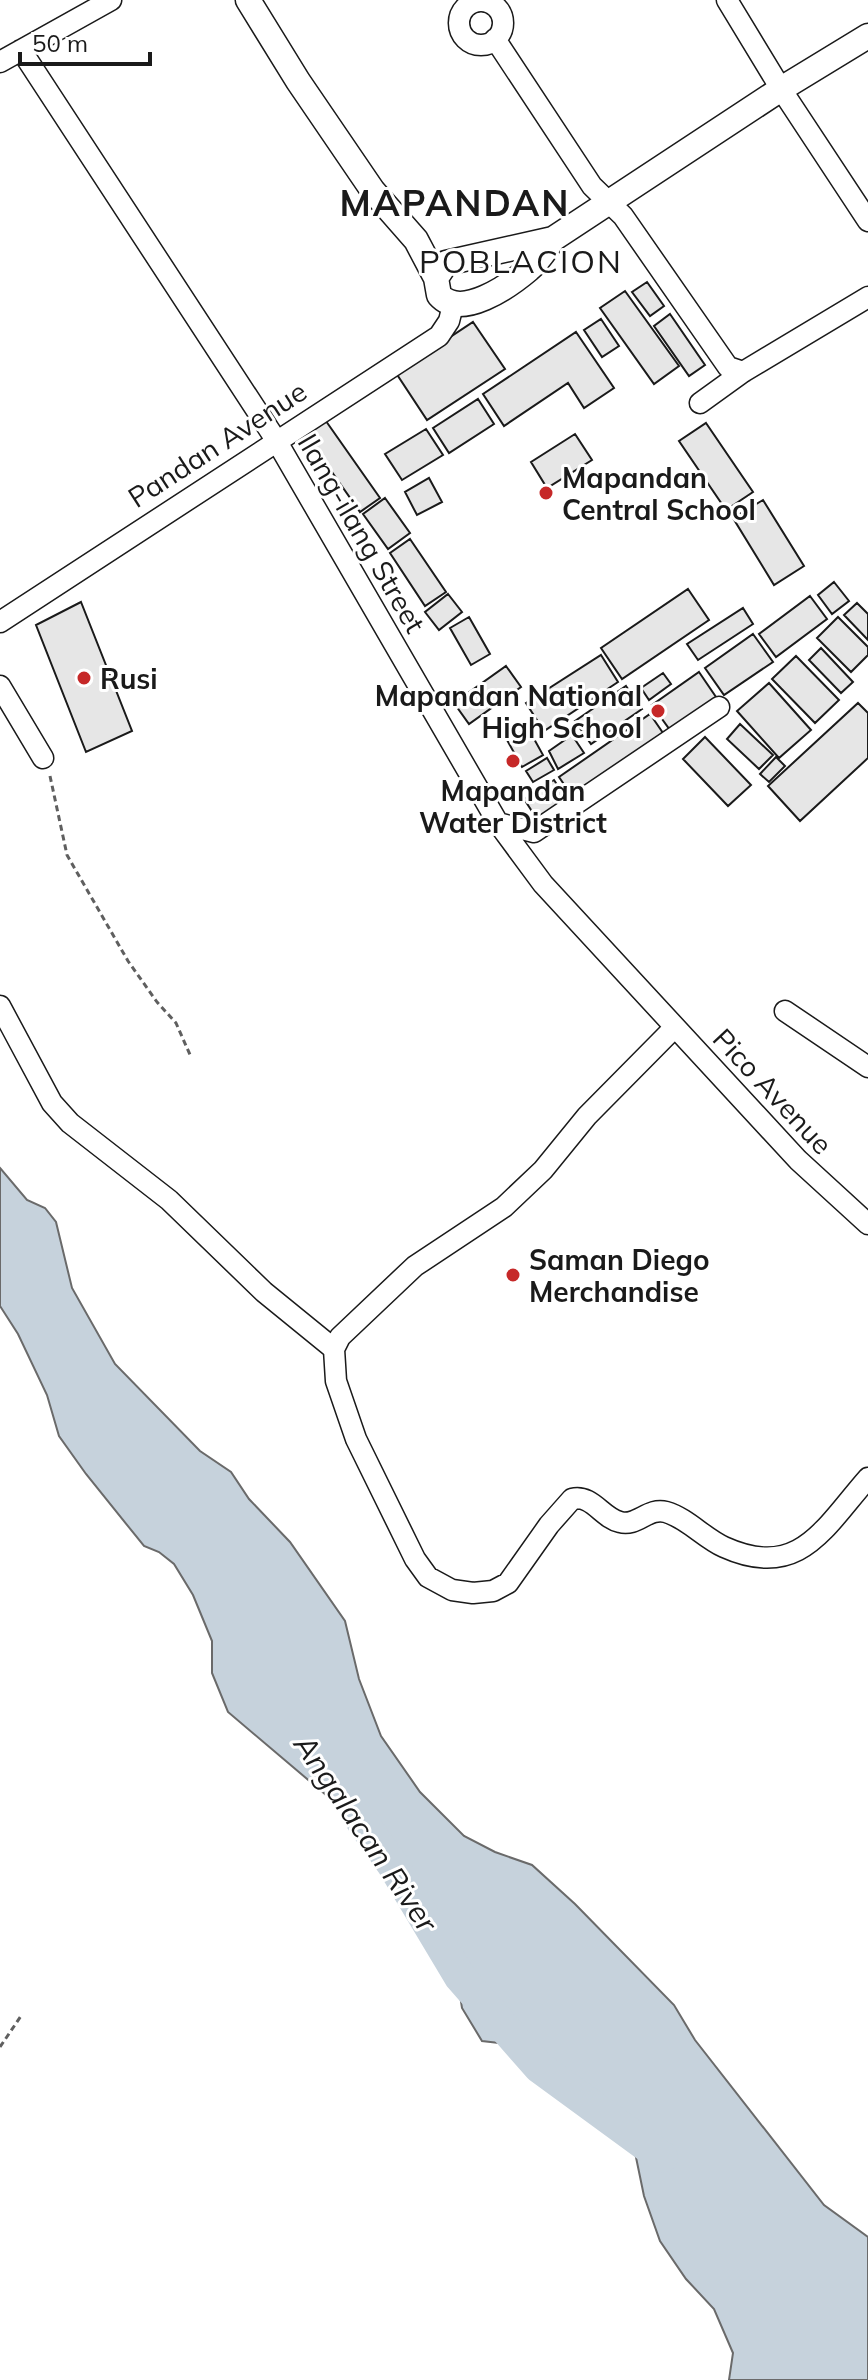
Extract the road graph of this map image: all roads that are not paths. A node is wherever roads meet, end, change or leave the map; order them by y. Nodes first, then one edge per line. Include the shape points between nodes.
1 (111, 0) edge
2 (248, 0) edge
3 (727, 0) edge
4 (469, 2) edge
5 (507, 5) edge
6 (868, 36) edge
7 (495, 39) junction
8 (21, 50) junction
9 (0, 62) edge
10 (781, 89) junction
11 (609, 203) junction
12 (868, 221) edge
13 (553, 239) junction
14 (449, 266) junction
15 (868, 297) edge
16 (461, 304) junction
17 (743, 372) junction
18 (700, 403) dead end
19 (276, 440) junction
20 (0, 622) edge
21 (0, 686) edge
22 (719, 707) dead end
23 (43, 758) road end
24 (498, 823) junction
25 (0, 1006) edge
26 (785, 1011) dead end
27 (675, 1027) junction
28 (868, 1067) edge
29 (868, 1224) edge
30 (334, 1349) junction
31 (868, 1478) edge

1 - 8 street
2 - 14 main road via 373,191 416,240
3 - 10 street
4 - 5 street
4 - 7 street via 459,18 461,33 481,44
5 - 7 street
6 - 10 main road
7 - 11 street via 592,186
8 - 9 street
8 - 19 street, Ilang-ilang Street
10 - 11 main road
10 - 12 street
11 - 13 main road
11 - 17 street via 728,367
13 - 14 main road
13 - 16 main road via 529,269 492,293
14 - 16 main road via 439,295
14 - 16 main road, Pandan Avenue via 476,267 481,278 478,295
15 - 17 street
16 - 19 street, Pandan Avenue via 439,336
17 - 18 street
19 - 20 street, Pandan Avenue
19 - 24 street, Ilang-ilang Street
21 - 23 street
22 - 24 street via 534,832
24 - 27 street, Ilang-ilang Street via 543,884
25 - 30 street via 52,1103 70,1123 169,1200 264,1292
26 - 28 street
27 - 29 street, Pico Avenue via 798,1160
27 - 30 street via 504,1207 415,1266 340,1337
30 - 31 street via 336,1381 356,1439 407,1544 428,1577 452,1590 493,1591 508,1583 572,1499 584,1498 624,1523 661,1511 723,1546 779,1559 811,1542

